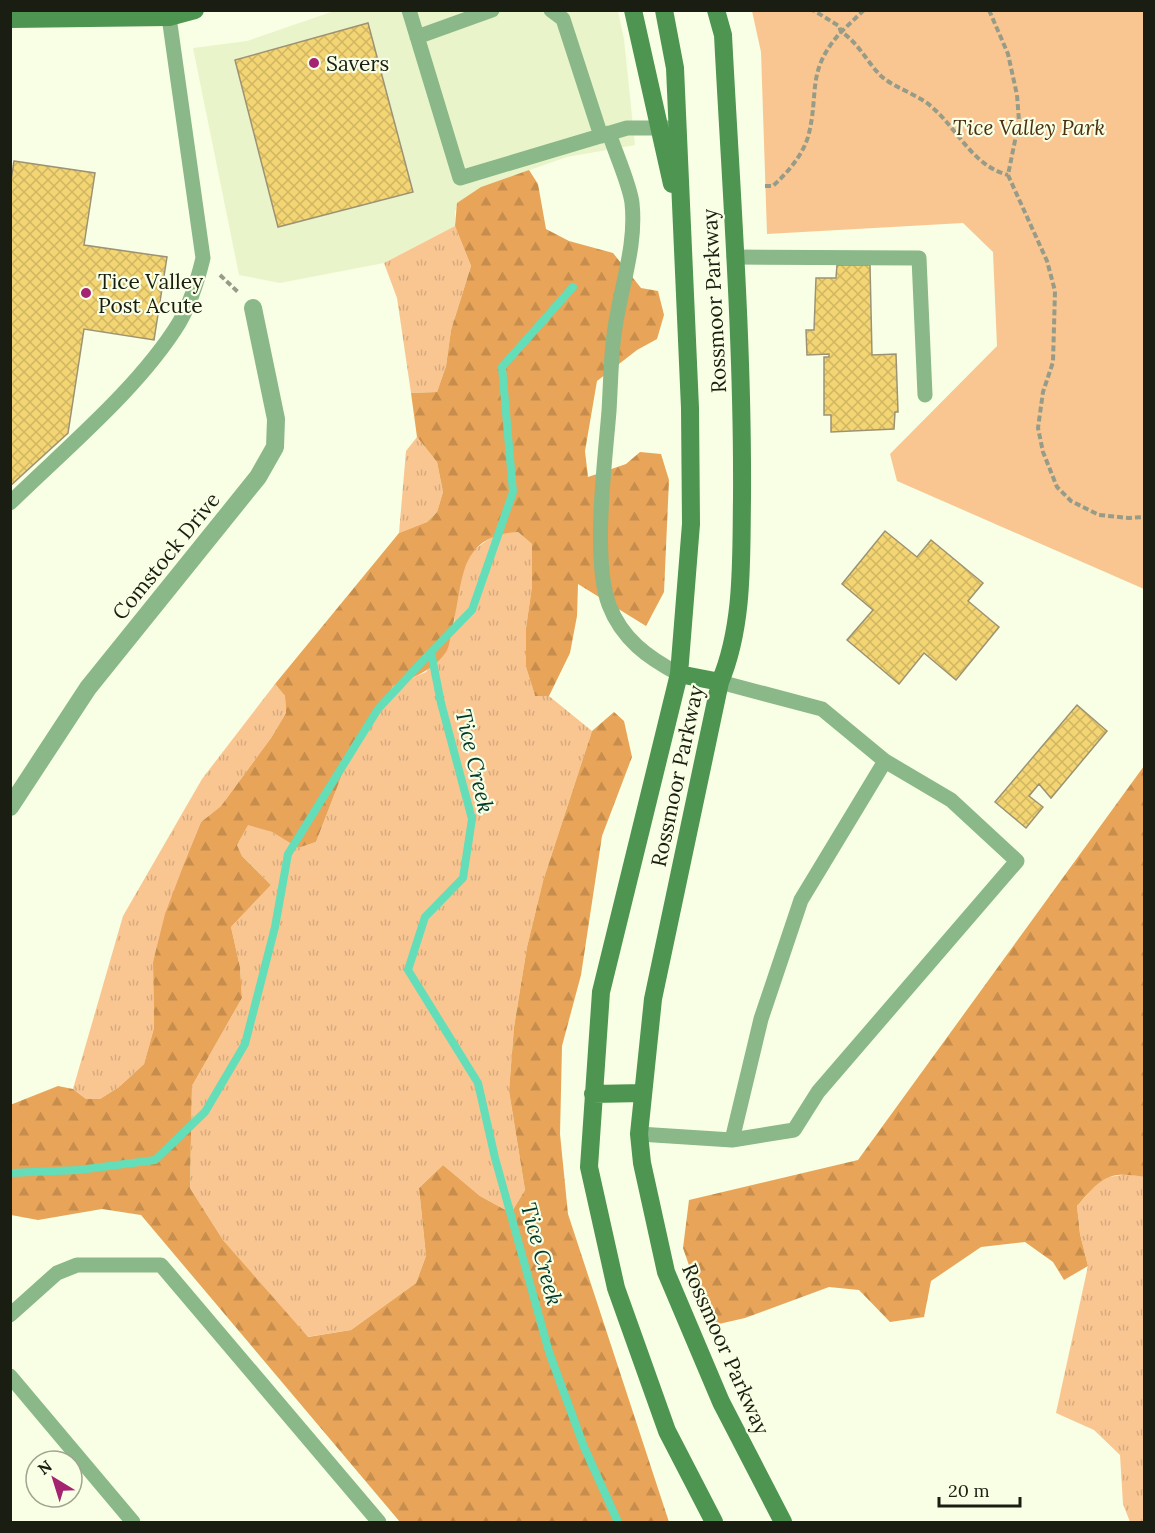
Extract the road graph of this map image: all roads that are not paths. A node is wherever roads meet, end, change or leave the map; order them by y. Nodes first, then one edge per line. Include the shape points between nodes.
1 (195, 10) edge
2 (408, 10) edge
3 (492, 10) edge
4 (550, 10) edge
5 (633, 10) edge
6 (664, 10) edge
7 (716, 10) edge
8 (169, 17) junction
9 (10, 19) edge
10 (417, 37) junction
11 (669, 128) junction
12 (605, 134) junction
13 (735, 257) junction
14 (253, 308) dead end
15 (925, 395) dead end
16 (10, 503) edge
17 (678, 674) junction
18 (720, 682) junction
19 (885, 761) junction
20 (10, 807) edge
21 (643, 1093) junction
22 (593, 1094) junction
23 (639, 1134) junction
24 (732, 1140) junction
25 (10, 1315) edge
26 (10, 1376) edge
27 (133, 1522) edge
28 (379, 1522) edge
29 (714, 1522) edge
30 (783, 1522) edge

1 - 8 street
2 - 10 lane
3 - 10 lane
4 - 12 lane via 563,19
5 - 11 street
6 - 11 street via 675,68
7 - 13 street, Rossmoor Parkway via 723,35
8 - 9 street
8 - 16 lane via 202,258 199,275 179,322 135,380
10 - 12 lane via 460,178
11 - 12 lane via 627,128
11 - 17 street, Rossmoor Parkway via 683,241 690,408 691,524
12 - 17 lane via 632,201 632,223 630,264 617,311 614,342 601,579 610,608 634,645
13 - 15 lane via 920,258
13 - 18 street, Rossmoor Parkway via 743,408 741,549 734,638
14 - 20 street, Comstock Drive via 276,419 274,447 258,477 88,688
17 - 18 street
17 - 22 street, Rossmoor Parkway via 601,992
18 - 19 lane via 822,709
18 - 21 street, Rossmoor Parkway via 653,999
19 - 24 lane via 801,900 761,1019
19 - 24 lane via 951,800 1017,861 818,1092 794,1130
21 - 22 street
21 - 23 street, Rossmoor Parkway
22 - 29 street, Rossmoor Parkway via 590,1167 616,1288 667,1431
23 - 24 lane
23 - 30 street, Rossmoor Parkway via 666,1272 721,1402
25 - 28 lane via 57,1273 77,1265 161,1265
26 - 27 lane

